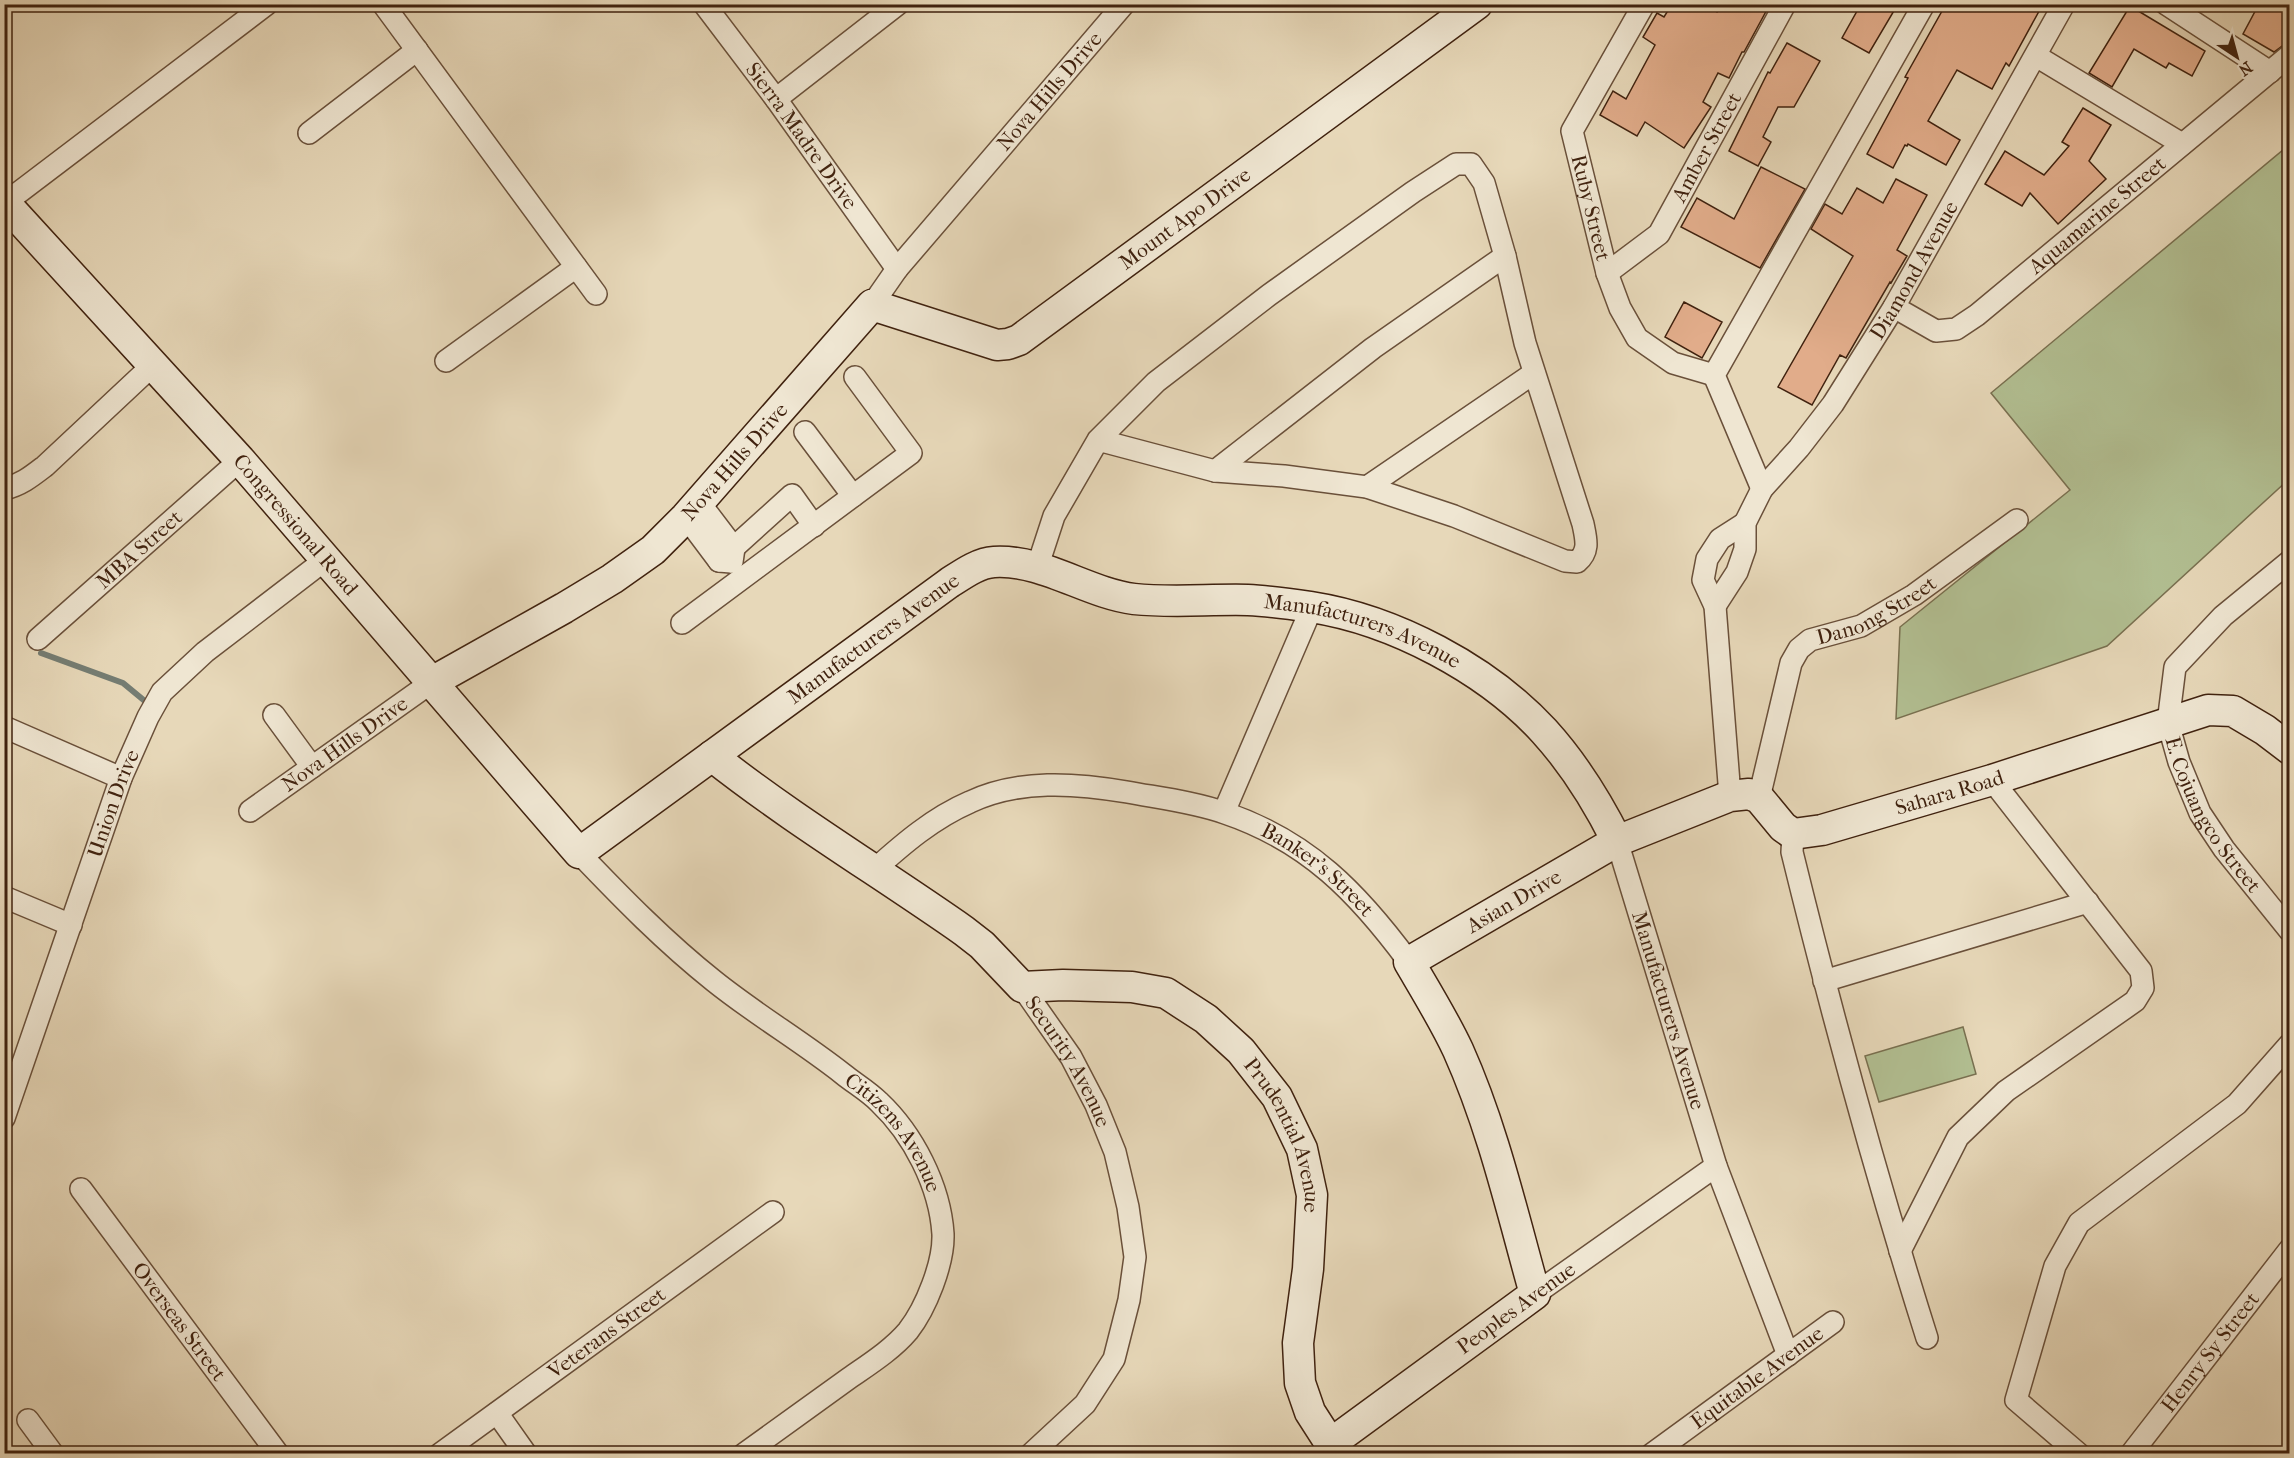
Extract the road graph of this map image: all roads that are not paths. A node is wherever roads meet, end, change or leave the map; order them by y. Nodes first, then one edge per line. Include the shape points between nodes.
1 (267, 4) edge
2 (383, 4) edge
3 (704, 4) edge
4 (1124, 4) edge
5 (1477, 4) edge
6 (1644, 4) edge
7 (1785, 4) edge
8 (1924, 4) edge
9 (2064, 4) edge
10 (2166, 4) edge
11 (890, 7) edge
12 (417, 50) junction
13 (2289, 55) edge
14 (2036, 56) junction
15 (2270, 72) junction
16 (776, 99) junction
17 (309, 133) dead end
18 (2182, 144) junction
19 (8, 211) edge
20 (1505, 256) junction
21 (576, 267) junction
22 (897, 269) junction
23 (1607, 273) junction
24 (596, 294) dead end
25 (872, 305) junction
26 (1894, 307) junction
27 (446, 361) dead end
28 (154, 364) junction
29 (1534, 373) junction
30 (1714, 375) junction
31 (855, 377) dead end
32 (805, 432) dead end
33 (1098, 440) junction
34 (240, 460) junction
35 (1215, 471) junction
36 (1367, 487) junction
37 (4, 489) edge
38 (1762, 489) junction
39 (853, 496) junction
40 (693, 509) junction
41 (2017, 520) dead end
42 (1745, 523) junction
43 (814, 526) junction
44 (325, 560) junction
45 (2289, 561) edge
46 (732, 562) junction
47 (1037, 568) junction
48 (1715, 606) junction
49 (1312, 607) junction
50 (682, 623) dead end
51 (38, 639) dead end
52 (432, 682) junction
53 (274, 715) dead end
54 (2168, 723) junction
55 (4, 727) edge
56 (2289, 749) edge
57 (712, 756) junction
58 (312, 767) junction
59 (121, 778) junction
60 (1992, 780) junction
61 (1745, 797) junction
62 (250, 811) dead end
63 (1224, 812) junction
64 (1793, 834) junction
65 (1617, 840) junction
66 (579, 853) junction
67 (874, 870) junction
68 (4, 897) edge
69 (2088, 902) junction
70 (70, 925) junction
71 (2289, 931) edge
72 (1409, 962) junction
73 (1824, 981) junction
74 (1022, 987) junction
75 (2289, 1044) edge
76 (12, 1071) edge
77 (4, 1118) edge
78 (1716, 1166) junction
79 (81, 1189) dead end
80 (773, 1212) dead end
81 (2289, 1250) edge
82 (1900, 1251) junction
83 (1535, 1294) junction
84 (1833, 1322) dead end
85 (1927, 1338) dead end
86 (1788, 1355) junction
87 (497, 1413) junction
88 (28, 1420) dead end
89 (1328, 1450) edge
90 (53, 1454) edge
91 (278, 1454) edge
92 (440, 1454) edge
93 (526, 1454) edge
94 (744, 1454) edge
95 (1031, 1454) edge
96 (1652, 1454) edge
97 (2079, 1454) edge
98 (2131, 1454) edge

1 - 19 street
2 - 12 street
3 - 16 street, Sierra Madre Drive
4 - 22 street, Nova Hills Drive
5 - 25 street, Mount Apo Drive via 1019,340 998,345
6 - 23 street, Ruby Street via 1572,131
7 - 23 street, Amber Street via 1659,234
8 - 30 street
9 - 14 street, Diamond Avenue
10 - 15 street
11 - 16 street
12 - 17 street
12 - 21 street
13 - 15 street, Aquamarine Street
14 - 18 street
14 - 26 street, Diamond Avenue
15 - 18 street, Aquamarine Street
16 - 22 street, Sierra Madre Drive
18 - 26 street, Aquamarine Street via 1956,329 1936,331
19 - 28 street, Congressional Road
20 - 29 street
20 - 33 street via 1484,183 1471,164 1456,164 1222,331 1156,382
20 - 35 street via 1373,348
21 - 24 street
21 - 27 street
22 - 25 street, Nova Hills Drive
23 - 30 street, Ruby Street via 1637,338 1673,363
25 - 40 street, Nova Hills Drive
26 - 38 street, Diamond Avenue via 1833,404
28 - 34 street, Congressional Road
28 - 37 street via 45,466 16,486
29 - 36 street
29 - 36 street via 1587,544 1584,556 1577,562 1565,561 1454,516
30 - 38 street
31 - 39 street via 911,453
32 - 39 street
33 - 35 street
33 - 47 street via 1054,516
34 - 44 street, Congressional Road
34 - 51 street, MBA Street
35 - 36 street
38 - 42 street, Diamond Avenue
39 - 43 street
40 - 46 street
40 - 52 street, Nova Hills Drive via 653,550 612,579
41 - 61 street, Danong Street via 1914,595 1861,626 1810,639 1799,649
42 - 48 street, Diamond Avenue via 1745,549 1737,572
42 - 48 street via 1720,539 1707,559 1702,580
43 - 46 street
43 - 46 street via 792,495
44 - 52 street, Congressional Road
44 - 59 street, Union Drive via 205,652 162,693
45 - 54 street via 2223,616 2175,666
46 - 50 street
47 - 49 street, Manufacturers Avenue via 1133,598 1249,600
47 - 57 street, Manufacturers Avenue via 992,562 969,570
48 - 61 street
49 - 63 street
49 - 65 street, Manufacturers Avenue via 1405,636 1455,660 1502,692 1543,730 1574,768
52 - 58 street, Nova Hills Drive
52 - 66 street, Congressional Road
53 - 58 street
54 - 56 street, Sahara Road via 2208,710 2233,711
54 - 60 street, Sahara Road
54 - 71 street, E. Cojuangco Street via 2200,813
55 - 59 street
57 - 66 street, Manufacturers Avenue
57 - 67 street, Security Avenue
58 - 62 street, Nova Hills Drive
59 - 70 street, Union Drive
60 - 64 street, Sahara Road via 1822,830
60 - 69 street
61 - 64 street
61 - 65 street
63 - 67 street, Banker's Street via 1085,786 1018,788 971,801 931,823
63 - 72 street, Banker's Street via 1266,829 1327,869 1357,896
64 - 73 street via 1792,852
65 - 72 street, Asian Drive
65 - 78 street, Manufacturers Avenue
66 - 94 street, Citizens Avenue via 692,964 878,1101 904,1130 926,1169 939,1208 943,1235 938,1267 927,1298 907,1331 877,1358
67 - 74 street, Security Avenue via 982,945
68 - 70 street
69 - 73 street
69 - 82 street via 2141,971 2143,988 2135,1001 2006,1091 1958,1137
70 - 76 street, Union Drive
72 - 83 street, Banker's Street via 1457,1048 1473,1086
73 - 82 street
74 - 89 street, Prudential Avenue via 1132,987 1166,993 1206,1019 1241,1051 1277,1098 1302,1149 1311,1195 1308,1269 1298,1343 1300,1383
74 - 95 street, Security Avenue via 1071,1057 1096,1105 1115,1152 1135,1257 1114,1359 1085,1404
75 - 97 street via 2237,1104 2079,1223 2055,1266 2016,1400
76 - 77 street, Union Drive
78 - 83 street, Peoples Avenue
78 - 86 street, Manufacturers Avenue
79 - 91 street, Overseas Street
80 - 87 street, Veterans Street
81 - 98 street, Henry Sy Street
82 - 85 street
83 - 89 street, Peoples Avenue
84 - 86 street, Equitable Avenue
86 - 96 street, Equitable Avenue
87 - 92 street, Veterans Street
87 - 93 street
88 - 90 street

